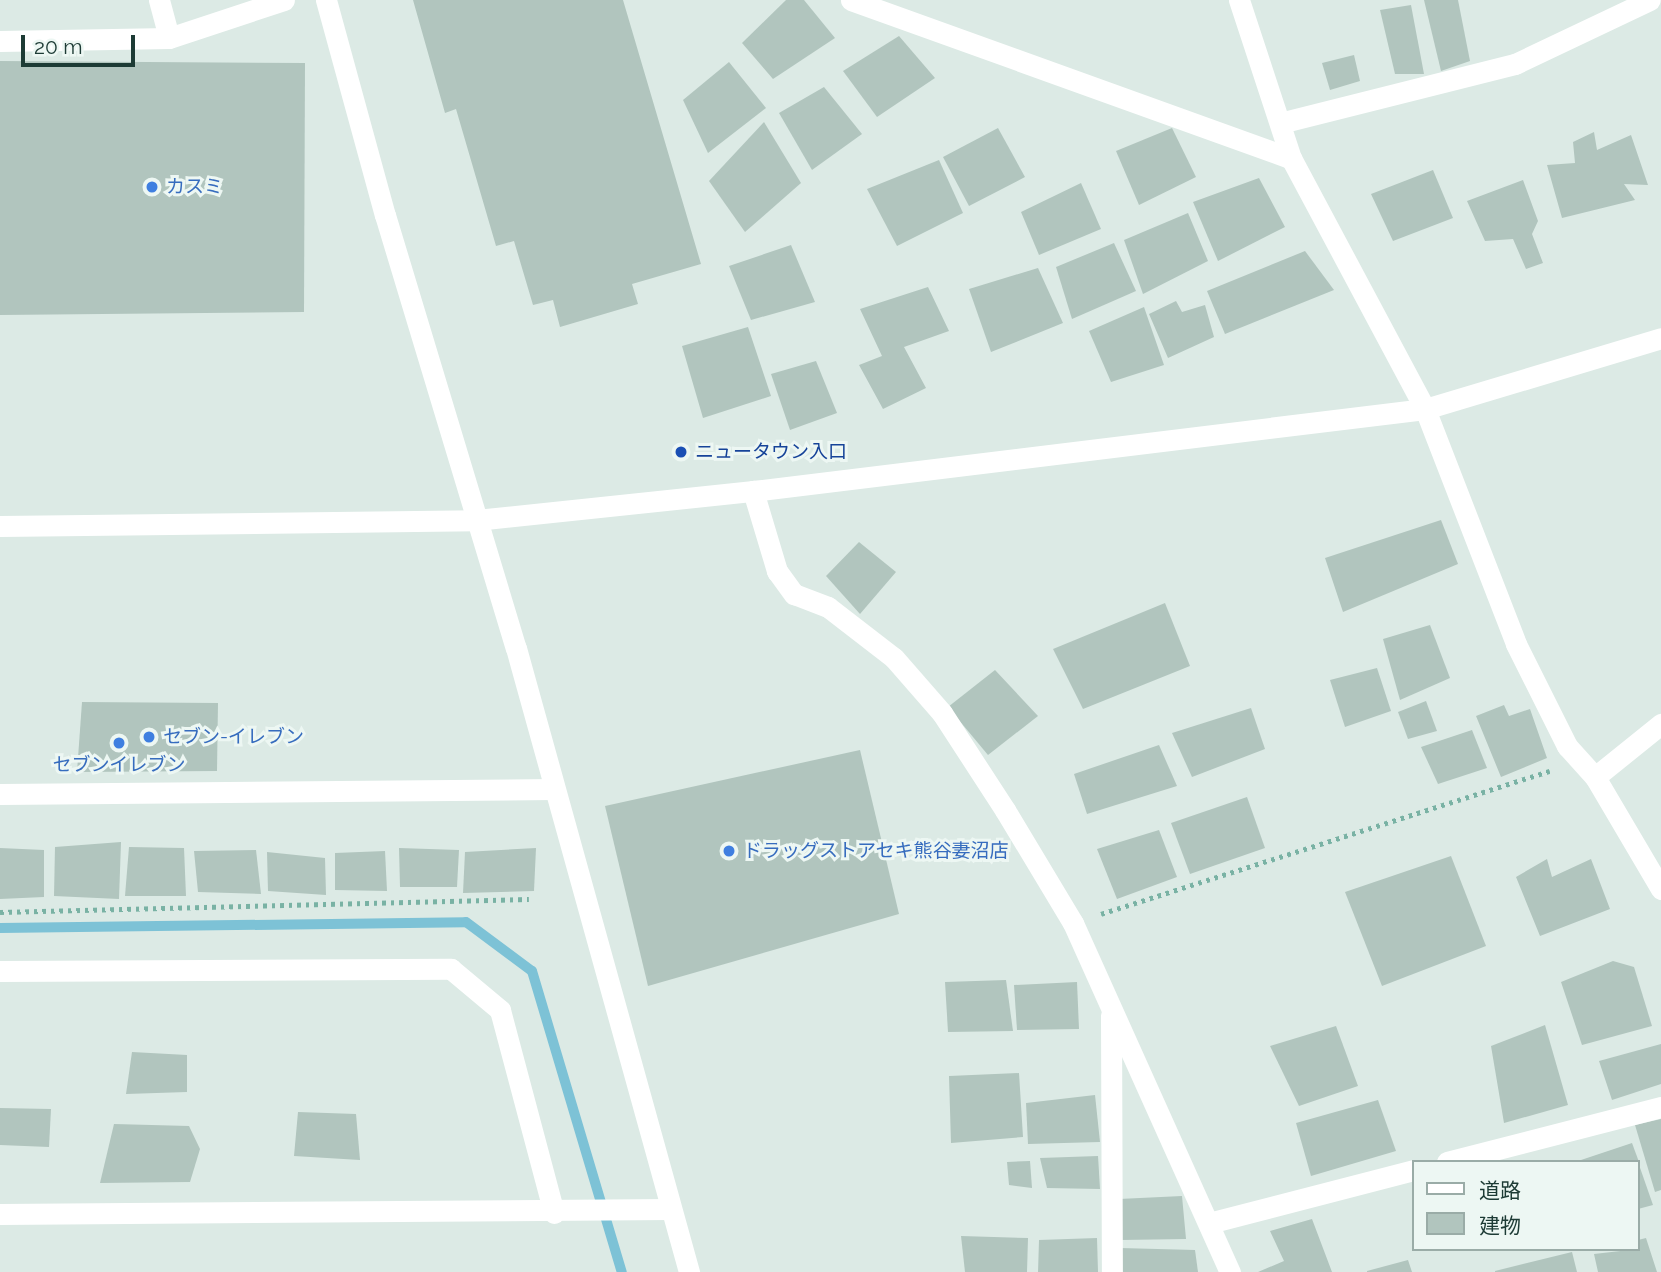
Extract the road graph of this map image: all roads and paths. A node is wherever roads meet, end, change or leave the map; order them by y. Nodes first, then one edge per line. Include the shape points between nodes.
1 (159, 0) edge
2 (284, 0) edge
3 (326, 0) edge
4 (1239, 0) edge
5 (1650, 0) edge
6 (859, 3) edge
7 (169, 38) junction
8 (0, 41) edge
9 (1279, 123) junction
10 (1291, 158) junction
11 (1661, 338) edge
12 (1425, 409) junction
13 (753, 491) junction
14 (476, 520) junction
15 (0, 526) edge
16 (1661, 724) edge
17 (1588, 769) junction
18 (553, 789) junction
19 (0, 794) edge
20 (1661, 889) edge
21 (529, 899) dead end
22 (0, 912) edge
23 (1073, 923) junction
24 (0, 971) edge
25 (1111, 1009) junction
26 (1661, 1107) edge
27 (1455, 1160) edge
28 (1412, 1171) edge
29 (671, 1209) junction
30 (554, 1213) junction
31 (0, 1214) edge
32 (1209, 1223) junction
33 (689, 1272) edge
34 (1112, 1272) edge
35 (1230, 1272) edge

1 - 7 street
2 - 7 street
3 - 14 street
4 - 9 street
5 - 9 street via 1515,64
6 - 10 street
7 - 8 street
9 - 10 street
10 - 12 street
11 - 12 street
12 - 13 street
12 - 17 street via 1516,644 1567,746
13 - 14 street
13 - 23 street via 777,571 788,586 850,622 894,658 942,713
14 - 15 street
14 - 18 street
16 - 17 street
17 - 20 street
17 - 23 path
18 - 19 street
18 - 29 street
21 - 22 path
23 - 25 street
24 - 30 street via 451,970 500,1010
25 - 32 street
25 - 34 street
26 - 27 street
28 - 32 street
29 - 30 street
29 - 33 street
30 - 31 street
32 - 35 street

